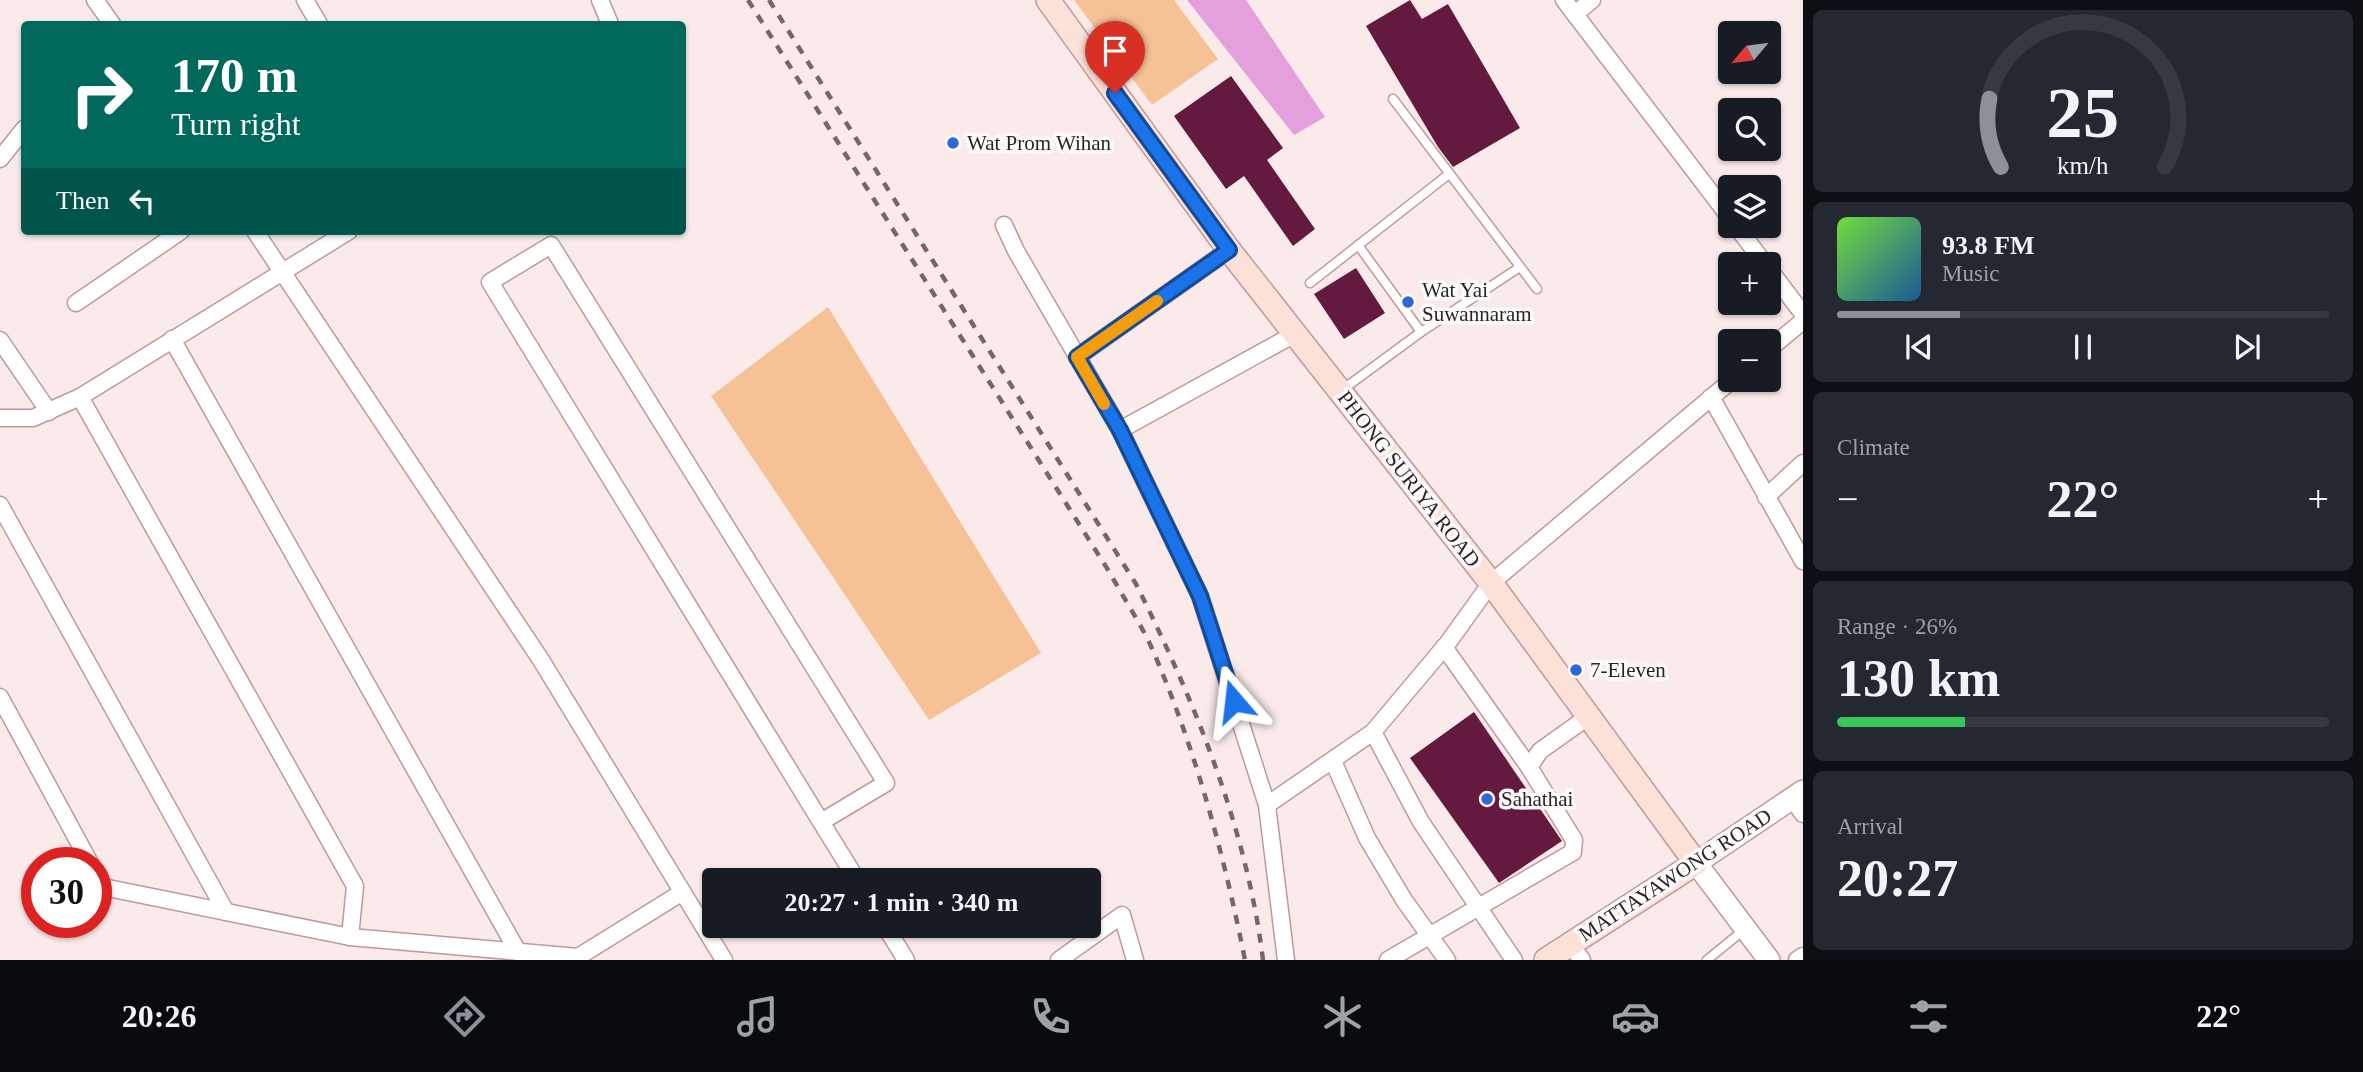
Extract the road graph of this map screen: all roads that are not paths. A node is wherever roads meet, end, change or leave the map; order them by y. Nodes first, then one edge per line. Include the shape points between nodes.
1 (95, 0) edge
2 (305, 0) edge
3 (600, 0) edge
4 (1564, 0) edge
5 (1592, 0) edge
6 (1052, 1) edge
7 (1575, 14) junction
8 (109, 21) edge
9 (317, 21) edge
10 (609, 21) edge
11 (1393, 99) dead end
12 (21, 133) edge
13 (0, 159) edge
14 (1449, 174) junction
15 (1718, 202) edge
16 (1004, 225) dead end
17 (175, 235) edge
18 (258, 235) edge
19 (341, 235) edge
20 (1745, 238) edge
21 (1358, 245) junction
22 (1229, 250) junction
23 (1757, 252) edge
24 (1520, 267) junction
25 (282, 270) junction
26 (1310, 283) dead end
27 (1781, 285) edge
28 (1537, 289) dead end
29 (76, 303) dead end
30 (1803, 314) edge
31 (1803, 321) edge
32 (1421, 332) junction
33 (1293, 335) junction
34 (172, 339) junction
35 (1781, 339) edge
36 (0, 340) edge
37 (1077, 357) junction
38 (1718, 391) edge
39 (1340, 392) junction
40 (80, 397) junction
41 (1711, 397) junction
42 (50, 412) junction
43 (0, 418) edge
44 (1120, 430) junction
45 (1803, 463) edge
46 (1766, 498) junction
47 (0, 505) edge
48 (1803, 561) edge
49 (1491, 583) junction
50 (1444, 647) junction
51 (0, 697) edge
52 (1589, 716) junction
53 (1373, 732) junction
54 (1333, 761) junction
55 (1529, 766) junction
56 (1799, 801) edge
57 (1267, 805) junction
58 (821, 821) junction
59 (80, 847) edge
60 (1696, 863) junction
61 (850, 868) edge
62 (112, 889) edge
63 (681, 894) junction
64 (1479, 905) junction
65 (226, 912) junction
66 (1745, 929) junction
67 (1429, 936) junction
68 (350, 937) junction
69 (893, 938) edge
70 (518, 952) junction
71 (1576, 952) edge
72 (1803, 956) edge
73 (724, 960) edge
74 (906, 960) edge
75 (1059, 960) edge
76 (1135, 960) edge
77 (1286, 960) edge
78 (1388, 960) edge
79 (1447, 960) edge
80 (1514, 960) edge
81 (1546, 960) edge
82 (1707, 960) edge
83 (1769, 960) edge
84 (1797, 960) edge

1 - 8 street
2 - 9 street
3 - 10 street
4 - 7 street
5 - 7 street
6 - 22 main road, PHONG SURIYA ROAD
7 - 15 street
11 - 14 lane
12 - 13 street
14 - 21 lane
14 - 24 lane
16 - 37 street
17 - 29 street
18 - 25 street
19 - 25 street
20 - 23 street
21 - 26 lane
21 - 32 lane
22 - 33 main road, PHONG SURIYA ROAD
22 - 37 street
24 - 28 lane
24 - 32 lane
25 - 34 street
25 - 63 street via 541,660
27 - 30 street
31 - 35 street
32 - 39 lane
33 - 39 main road, PHONG SURIYA ROAD
33 - 44 street
34 - 40 street
34 - 70 street
36 - 42 street
37 - 44 street
38 - 41 street
39 - 49 main road, PHONG SURIYA ROAD
40 - 42 street
40 - 68 street via 355,886
41 - 46 street
41 - 49 street
42 - 43 street via 33,418
44 - 57 street via 1200,596
45 - 46 street
46 - 48 street
47 - 65 street
49 - 50 street
49 - 52 main road, PHONG SURIYA ROAD
50 - 53 street
50 - 55 street
51 - 59 street
52 - 55 street via 1540,751
52 - 60 main road, PHONG SURIYA ROAD
53 - 54 street
53 - 64 street via 1421,822
54 - 57 street
54 - 67 street via 1367,838
55 - 64 street via 1575,847 1569,856
56 - 60 street, MATTAYAWONG ROAD
57 - 77 street
58 - 58 street via 886,783 551,246 490,282
58 - 61 street
60 - 66 street, PHONG SURIYA ROAD
60 - 71 main road, MATTAYAWONG ROAD
62 - 65 street
63 - 70 street via 578,957
63 - 73 street
64 - 67 street
64 - 80 street
65 - 68 street
66 - 82 lane
66 - 83 street, PHONG SURIYA ROAD
67 - 78 street
67 - 79 street
68 - 70 street
69 - 74 street
71 - 81 main road, MATTAYAWONG ROAD
72 - 84 street
75 - 76 street via 1122,915

